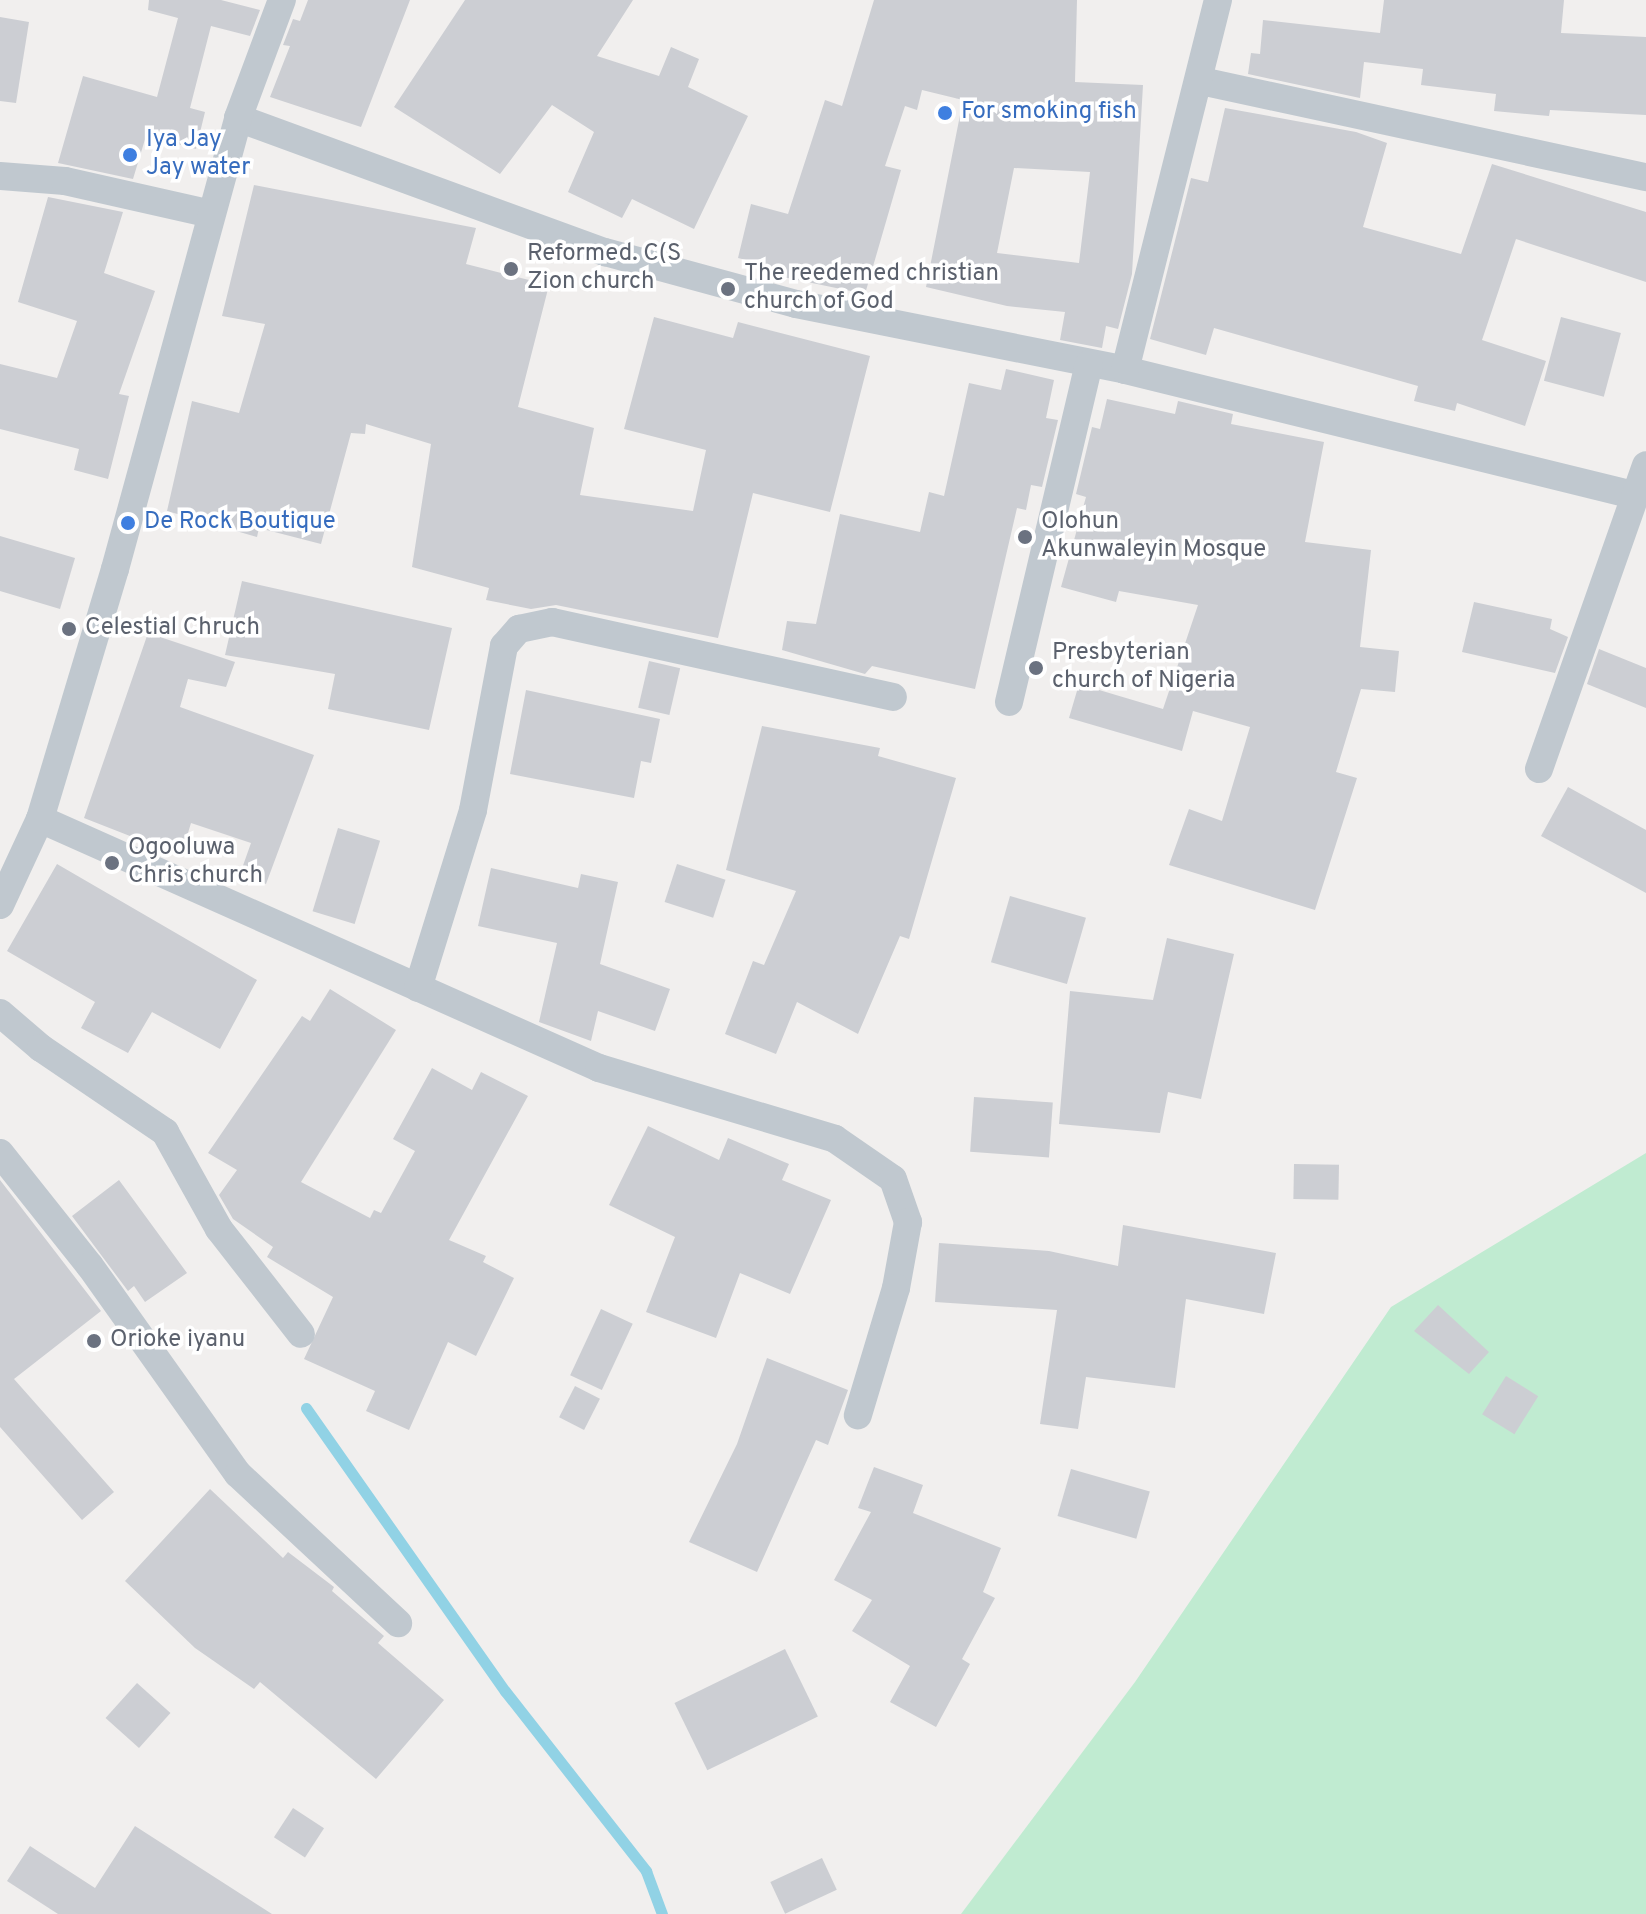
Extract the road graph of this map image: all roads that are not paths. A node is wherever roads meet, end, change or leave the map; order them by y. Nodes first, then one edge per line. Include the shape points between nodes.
1 (282, 0) edge
2 (1218, 0) edge
3 (1201, 81) junction
4 (238, 118) junction
5 (0, 176) edge
6 (1646, 177) edge
7 (211, 214) junction
8 (1089, 364) junction
9 (1125, 370) junction
10 (1646, 465) edge
11 (1633, 495) junction
12 (893, 697) dead end
13 (1009, 702) dead end
14 (1539, 769) dead end
15 (40, 819) junction
16 (0, 905) edge
17 (418, 988) junction
18 (0, 1013) edge
19 (0, 1153) edge
20 (301, 1334) dead end
21 (858, 1415) dead end
22 (398, 1623) dead end

1 - 4 street
2 - 3 street
3 - 6 street
3 - 9 street
4 - 7 street
4 - 8 street via 605,252 796,304
5 - 7 street via 65,181
7 - 15 street via 115,569
8 - 9 street
8 - 13 street
9 - 11 street
10 - 11 street
11 - 14 street
12 - 17 street via 552,622 519,629 504,646 473,810
15 - 16 street
15 - 17 street
17 - 21 street via 599,1068 835,1139 893,1179 908,1222 896,1288
18 - 20 street via 41,1048 165,1132 219,1229
19 - 22 street via 90,1266 238,1474

